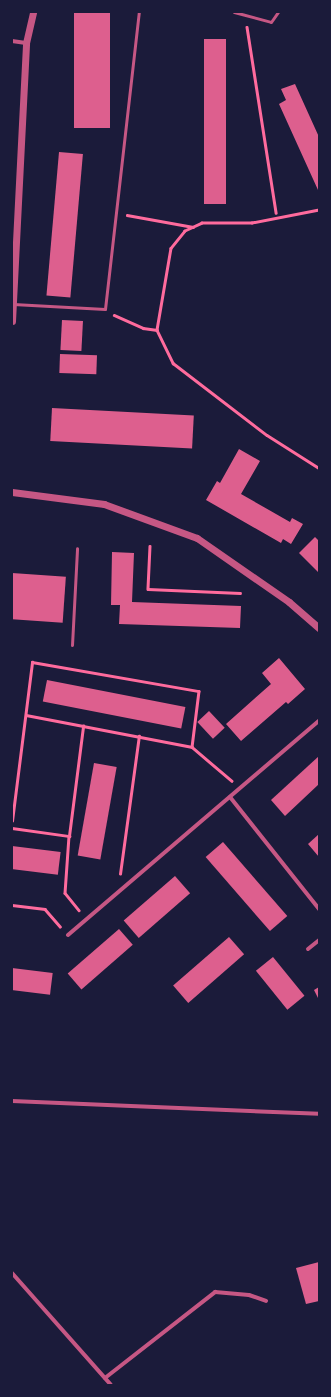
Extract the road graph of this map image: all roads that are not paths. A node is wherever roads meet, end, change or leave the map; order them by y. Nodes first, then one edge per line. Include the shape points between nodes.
1 (34, 12) edge
2 (139, 12) edge
3 (234, 12) edge
4 (278, 12) edge
5 (12, 41) edge
6 (26, 43) junction
7 (14, 258) edge
8 (13, 304) edge
9 (12, 321) edge
10 (12, 492) edge
11 (77, 548) dead end
12 (319, 628) edge
13 (72, 645) dead end
14 (319, 721) edge
15 (230, 797) junction
16 (319, 909) edge
17 (68, 935) road end
18 (319, 940) edge
19 (308, 949) dead end
20 (12, 1101) edge
21 (319, 1114) edge
22 (12, 1273) edge
23 (266, 1301) dead end
24 (105, 1378) junction
25 (110, 1385) edge

1 - 6 street
2 - 8 lane via 105,309
3 - 4 lane via 271,22
5 - 6 street
6 - 7 street
7 - 8 street
8 - 9 street
10 - 12 street via 104,504 197,538 289,602
11 - 13 lane
14 - 15 street
15 - 16 street
15 - 17 street
18 - 19 street
20 - 21 street
22 - 24 street
23 - 24 street via 216,1292
24 - 25 street

